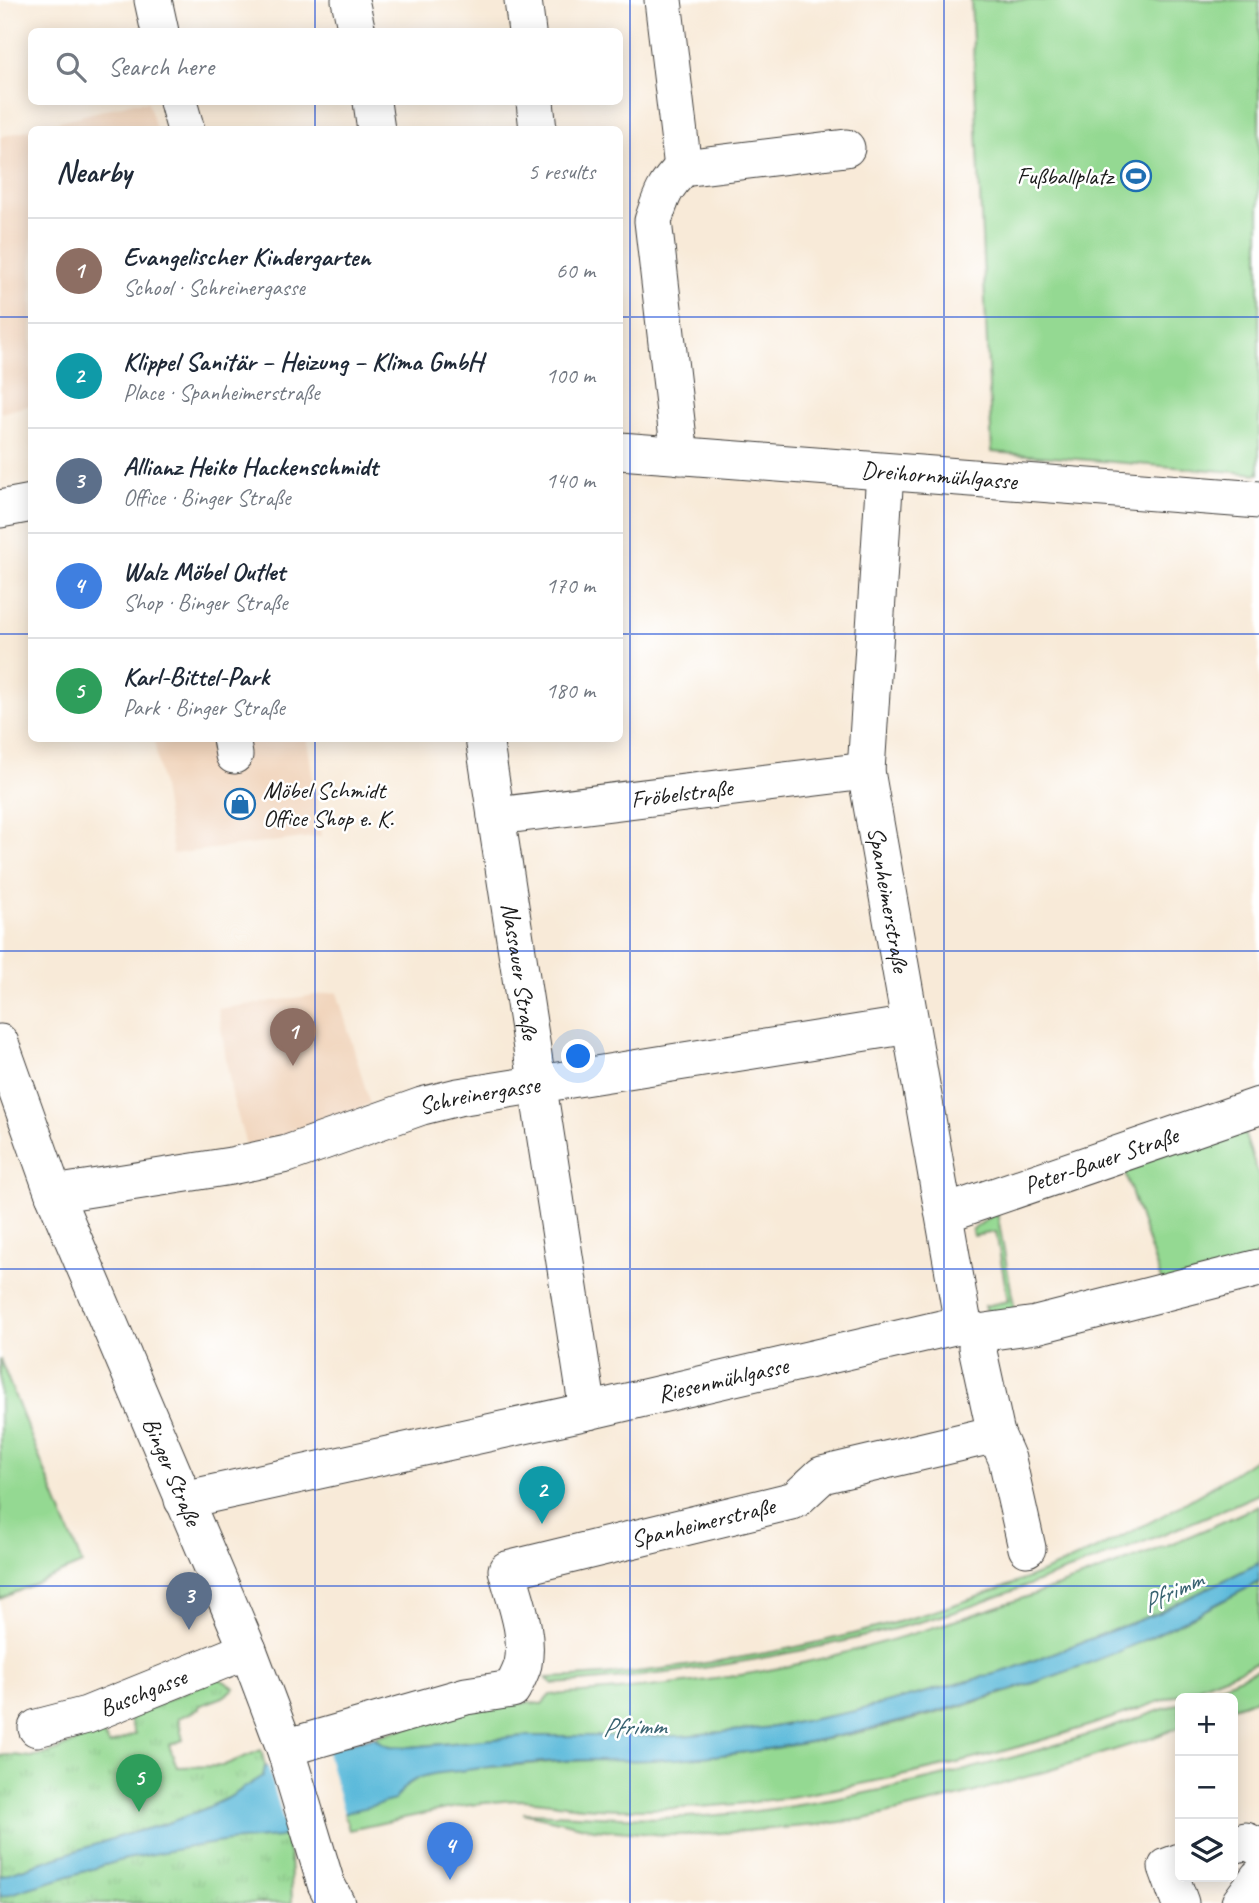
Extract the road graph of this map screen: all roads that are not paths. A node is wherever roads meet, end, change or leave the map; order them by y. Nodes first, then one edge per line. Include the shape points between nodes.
1 (153, 0) edge
2 (350, 0) edge
3 (523, 0) edge
4 (663, 0) edge
5 (159, 28) edge
6 (356, 28) edge
7 (526, 28) edge
8 (179, 105) edge
9 (372, 105) edge
10 (535, 105) edge
11 (185, 126) edge
12 (375, 126) edge
13 (538, 126) edge
14 (846, 148) dead end
15 (663, 180) junction
16 (623, 450) edge
17 (680, 456) junction
18 (885, 472) junction
19 (1259, 500) edge
20 (28, 504) edge
21 (0, 509) edge
22 (485, 742) edge
23 (866, 771) junction
24 (496, 816) junction
25 (910, 1025) junction
26 (0, 1043) edge
27 (538, 1084) junction
28 (1259, 1106) edge
29 (54, 1194) junction
30 (944, 1214) junction
31 (1259, 1268) edge
32 (971, 1328) junction
33 (588, 1411) junction
34 (996, 1434) junction
35 (183, 1500) junction
36 (1027, 1548) dead end
37 (248, 1650) junction
38 (37, 1728) dead end
39 (286, 1750) junction
40 (1238, 1843) edge
41 (1259, 1847) edge
42 (1175, 1864) edge
43 (1259, 1877) edge
44 (336, 1903) edge
45 (1180, 1903) edge
46 (1240, 1903) edge

1 - 5 street
2 - 6 street
3 - 7 street
4 - 15 street
8 - 11 street
9 - 12 street
10 - 13 street
14 - 15 street
15 - 17 street via 653,221
16 - 17 street, Dreihornmühlgasse
17 - 18 street, Dreihornmühlgasse
18 - 19 street, Dreihornmühlgasse
18 - 23 street, Spanheimerstraße
20 - 21 street
22 - 24 street, Nassauer Straße
23 - 24 street, Fröbelstraße
23 - 25 street, Spanheimerstraße
24 - 27 street, Nassauer Straße
25 - 27 street, Schreinergasse
25 - 30 street, Spanheimerstraße
26 - 29 street, Binger Straße
27 - 29 street, Schreinergasse via 432,1103 268,1159
27 - 33 street, Nassauer Straße
28 - 30 street, Peter-Bauer Straße
29 - 35 street, Binger Straße
30 - 32 street, Spanheimerstraße
31 - 32 street, Riesenmühlgasse via 1036,1325
32 - 33 street, Riesenmühlgasse
32 - 34 street, Spanheimerstraße
33 - 35 street, Riesenmühlgasse
34 - 36 street via 1007,1459
34 - 39 street, Spanheimerstraße via 822,1475 794,1500 507,1570 524,1633 522,1667 512,1689 466,1696
35 - 37 street, Binger Straße
37 - 38 street, Buschgasse via 87,1715
37 - 39 street, Binger Straße
39 - 44 street, Binger Straße via 317,1859
40 - 41 street via 1245,1840
42 - 45 street via 1167,1867
43 - 46 street

